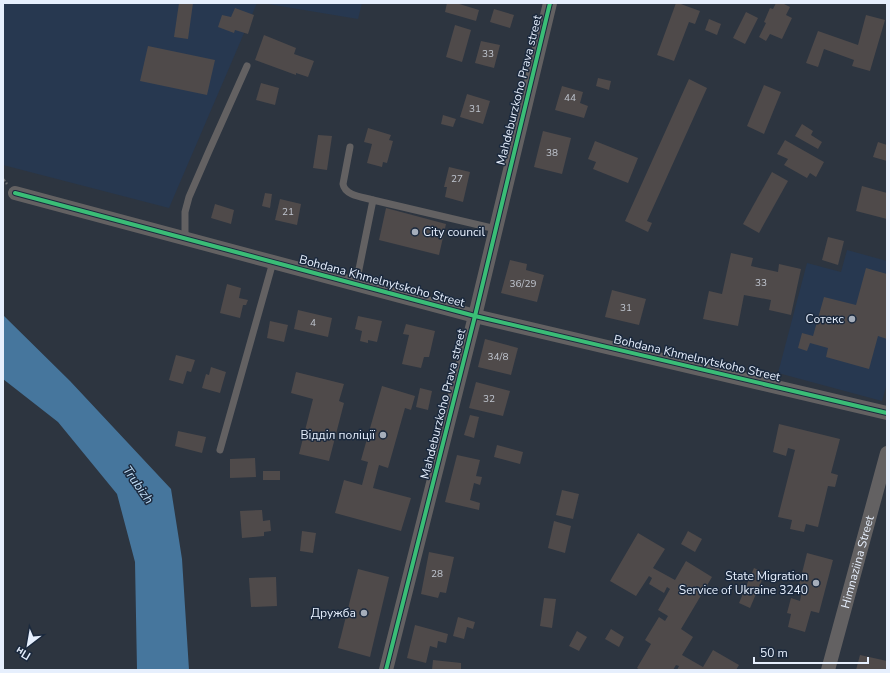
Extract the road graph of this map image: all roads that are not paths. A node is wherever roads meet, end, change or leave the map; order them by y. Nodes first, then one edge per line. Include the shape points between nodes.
1 (550, 3) edge
2 (247, 66) dead end
3 (350, 147) dead end
4 (15, 193) dead end
5 (373, 200) junction
6 (496, 229) junction
7 (185, 238) junction
8 (273, 262) junction
9 (356, 284) junction
10 (475, 316) junction
11 (887, 413) edge
12 (220, 450) dead end
13 (887, 453) edge
14 (386, 670) edge
15 (828, 670) edge

1 - 6 street, Mahdeburzkoho Prava street
2 - 7 lane via 189,197 185,212
3 - 5 lane via 344,187 353,195
4 - 7 street, Bohdana Khmelnytskoho Street
5 - 6 lane
5 - 9 lane
6 - 10 street, Mahdeburzkoho Prava street
7 - 8 street, Bohdana Khmelnytskoho Street
8 - 9 street, Bohdana Khmelnytskoho Street
8 - 12 lane
9 - 10 street, Bohdana Khmelnytskoho Street
10 - 11 street, Bohdana Khmelnytskoho Street
10 - 14 street, Mahdeburzkoho Prava street
13 - 15 street, Himnaziina Street

